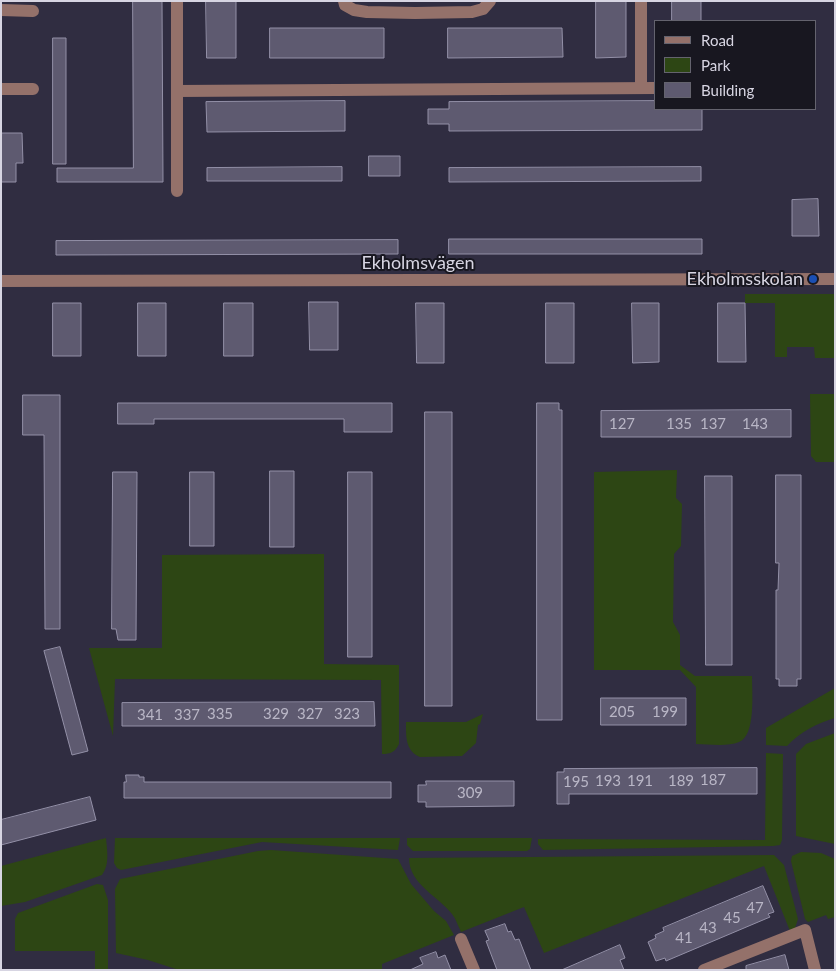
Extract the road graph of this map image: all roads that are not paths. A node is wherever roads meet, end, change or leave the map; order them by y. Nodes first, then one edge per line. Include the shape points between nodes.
1 (177, 1) edge
2 (344, 1) edge
3 (490, 1) edge
4 (641, 1) edge
5 (1, 10) edge
6 (33, 11) dead end
7 (641, 88) junction
8 (654, 88) edge
9 (1, 89) edge
10 (33, 89) dead end
11 (177, 90) junction
12 (176, 191) dead end
13 (835, 279) edge
14 (1, 281) edge
15 (461, 939) dead end
16 (474, 970) edge
17 (704, 970) edge
18 (815, 970) edge

1 - 11 street
2 - 3 street via 354,10 415,13 472,12 482,9
4 - 7 street
5 - 6 street
7 - 8 street
7 - 11 street
9 - 10 street
11 - 12 street
13 - 14 street, Ekholmsvägen
15 - 16 street
17 - 18 street via 805,930

